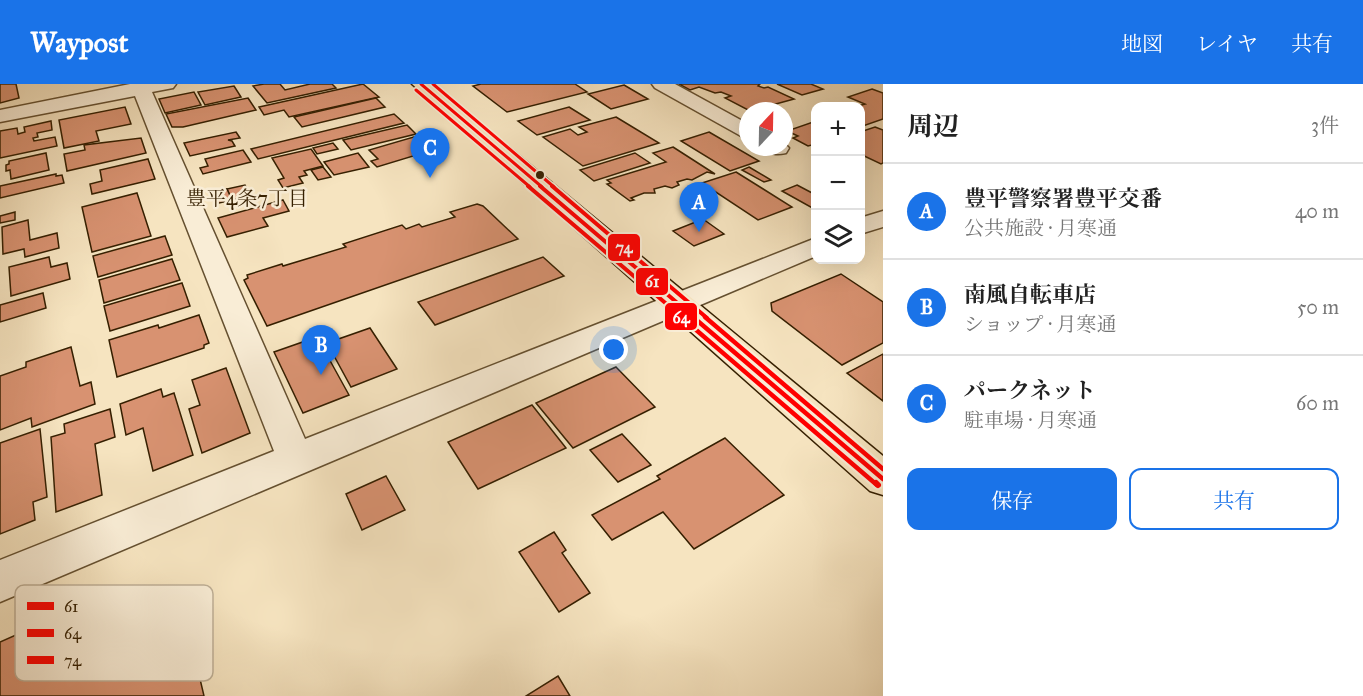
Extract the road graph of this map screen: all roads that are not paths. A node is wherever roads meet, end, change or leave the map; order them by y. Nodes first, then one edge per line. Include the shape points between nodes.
1 (421, 84) edge
2 (661, 84) edge
3 (149, 86) edge
4 (0, 116) edge
5 (739, 127) edge
6 (883, 218) edge
7 (865, 225) edge
8 (811, 248) edge
9 (679, 302) junction
10 (296, 460) junction
11 (883, 479) edge
12 (0, 581) edge

1 - 9 highway
2 - 5 street
3 - 4 street
3 - 10 street
6 - 7 street
8 - 9 street
9 - 10 street
9 - 11 highway
10 - 12 street

